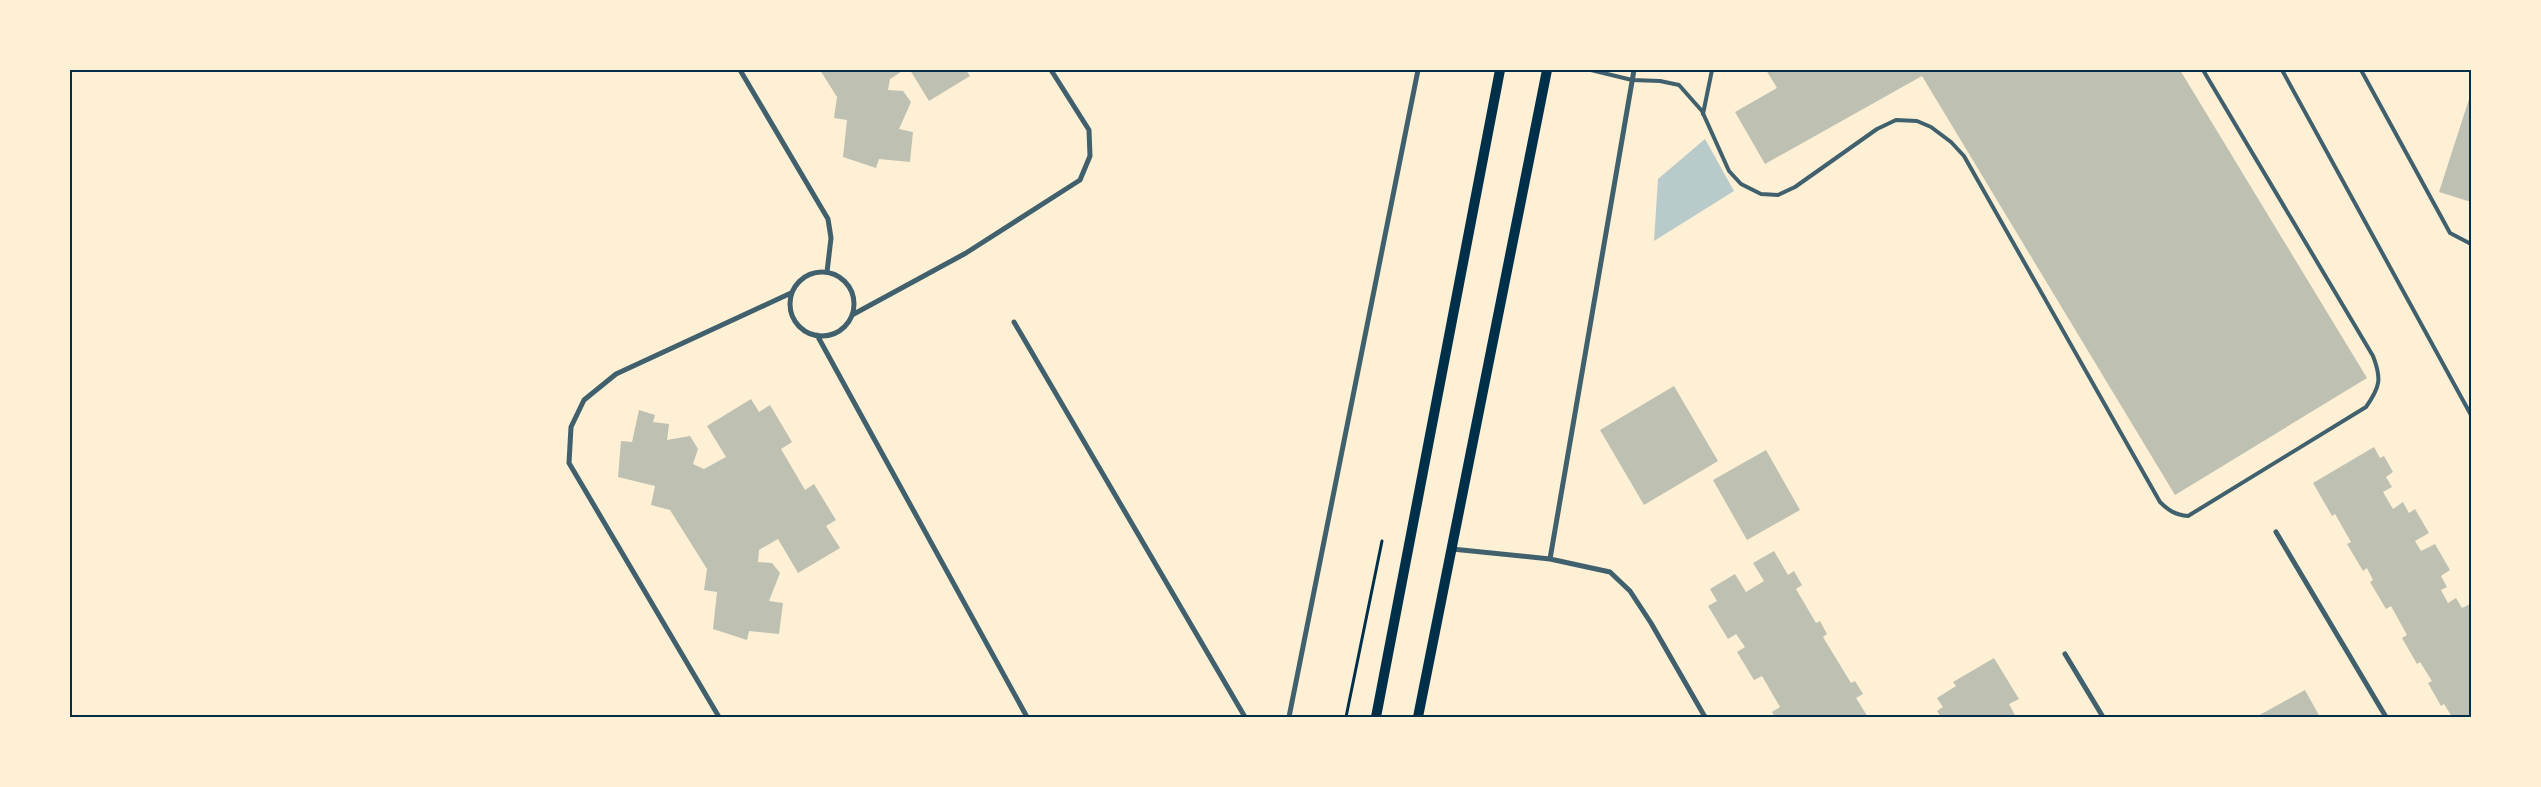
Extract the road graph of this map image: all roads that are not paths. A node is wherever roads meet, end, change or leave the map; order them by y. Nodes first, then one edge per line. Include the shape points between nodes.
1 (740, 70) edge
2 (1051, 70) edge
3 (1418, 70) edge
4 (1500, 70) edge
5 (1547, 70) edge
6 (1591, 70) edge
7 (1634, 70) edge
8 (1712, 70) edge
9 (2203, 70) edge
10 (2282, 70) edge
11 (2361, 70) edge
12 (1632, 80) junction
13 (1703, 114) junction
14 (2471, 244) edge
15 (827, 272) junction
16 (791, 293) junction
17 (852, 315) junction
18 (1014, 322) dead end
19 (817, 335) junction
20 (2471, 415) edge
21 (2276, 532) dead end
22 (1452, 549) junction
23 (1550, 559) junction
24 (2065, 654) dead end
25 (719, 717) edge
26 (1027, 717) edge
27 (1245, 717) edge
28 (1289, 717) edge
29 (1376, 717) edge
30 (1418, 717) edge
31 (1705, 717) edge
32 (2103, 717) edge
33 (2386, 717) edge

1 - 15 street via 828,219
2 - 17 street via 1090,130 1090,156 1080,180 966,252
3 - 28 street
4 - 29 main road
5 - 22 main road
6 - 12 lane
7 - 12 street
8 - 13 lane
9 - 13 lane via 2373,356 2379,385 2366,407 2188,516 2178,515 2160,502 1964,156 1951,142 1917,121 1896,120 1877,129 1795,187 1778,195 1760,194 1741,184 1729,171
10 - 20 lane
11 - 14 lane via 2450,233
12 - 13 lane via 1679,85
12 - 23 street
15 - 16 street via 801,279
15 - 17 street via 836,275 850,288 854,306
16 - 19 street via 790,312 794,321 800,328
16 - 25 street via 616,374 584,400 570,427 568,463
17 - 19 street via 838,332
18 - 27 street
19 - 26 street
21 - 33 street
22 - 23 street
22 - 30 main road
23 - 31 street via 1610,572 1630,591
24 - 32 street

